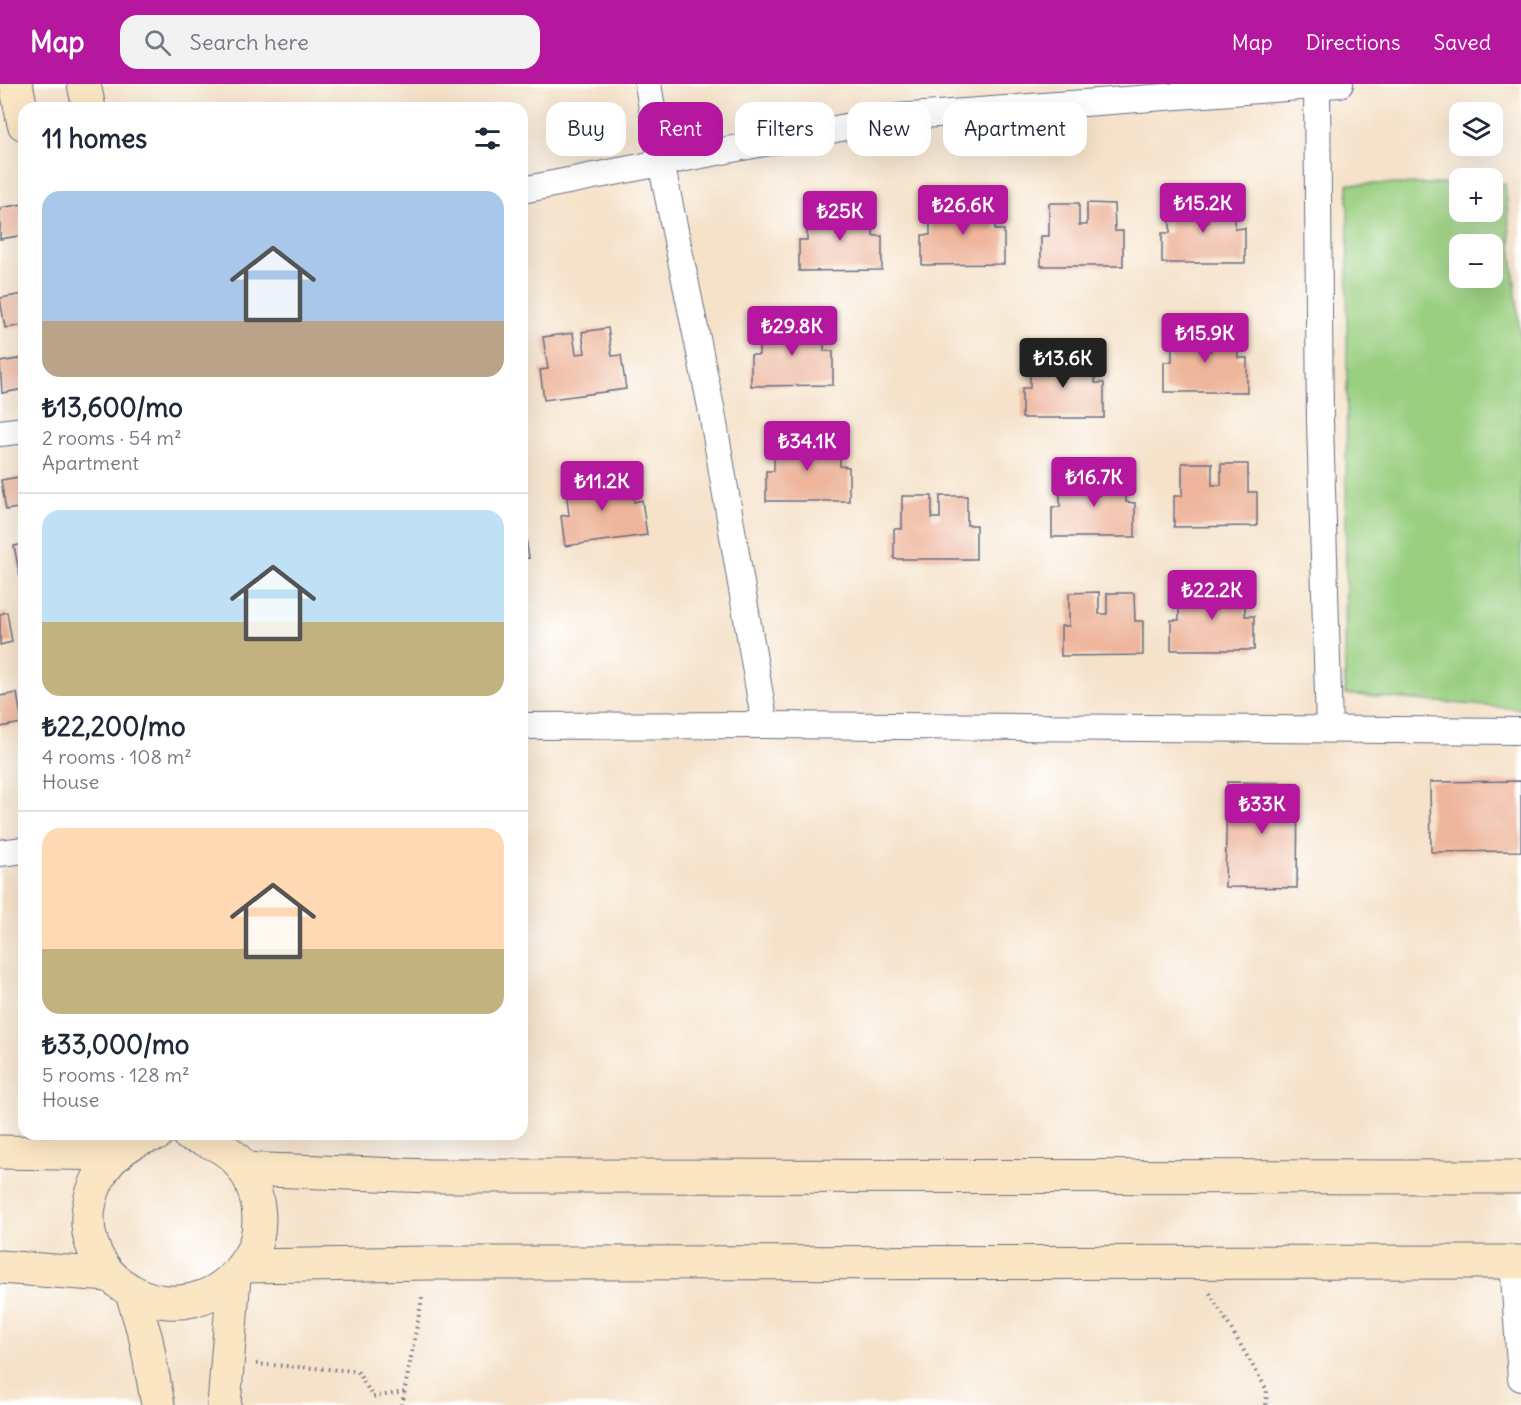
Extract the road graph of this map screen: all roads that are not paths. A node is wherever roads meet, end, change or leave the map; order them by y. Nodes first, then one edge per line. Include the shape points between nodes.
1 (16, 84) edge
2 (84, 84) edge
3 (648, 84) edge
4 (1328, 85) edge
5 (20, 102) edge
6 (88, 102) edge
7 (661, 162) junction
8 (528, 189) edge
9 (18, 431) edge
10 (0, 433) edge
11 (765, 725) junction
12 (528, 726) edge
13 (1329, 728) junction
14 (1521, 731) edge
15 (18, 851) edge
16 (0, 853) edge
17 (209, 1140) edge
18 (124, 1144) edge
19 (0, 1152) edge
20 (237, 1154) edge
21 (1521, 1177) edge
22 (1517, 1262) edge
23 (0, 1267) edge
24 (239, 1272) junction
25 (121, 1284) junction
26 (1521, 1378) edge
27 (158, 1405) edge
28 (224, 1405) edge

1 - 5 main road
2 - 6 main road
3 - 7 street
4 - 7 street via 897,117
4 - 13 street via 1320,422
7 - 8 street
7 - 11 street via 712,412
9 - 10 street
11 - 12 street
11 - 13 street
13 - 14 street
15 - 16 street
17 - 20 main road
18 - 19 main road
18 - 25 main road via 105,1165 91,1192 87,1221 93,1250
20 - 21 main road via 430,1176
20 - 24 main road via 258,1202 259,1227 253,1251
22 - 24 main road via 428,1263
22 - 26 street
23 - 25 main road
24 - 25 main road via 218,1292 190,1302 160,1303
24 - 28 main road
25 - 27 main road via 146,1339

